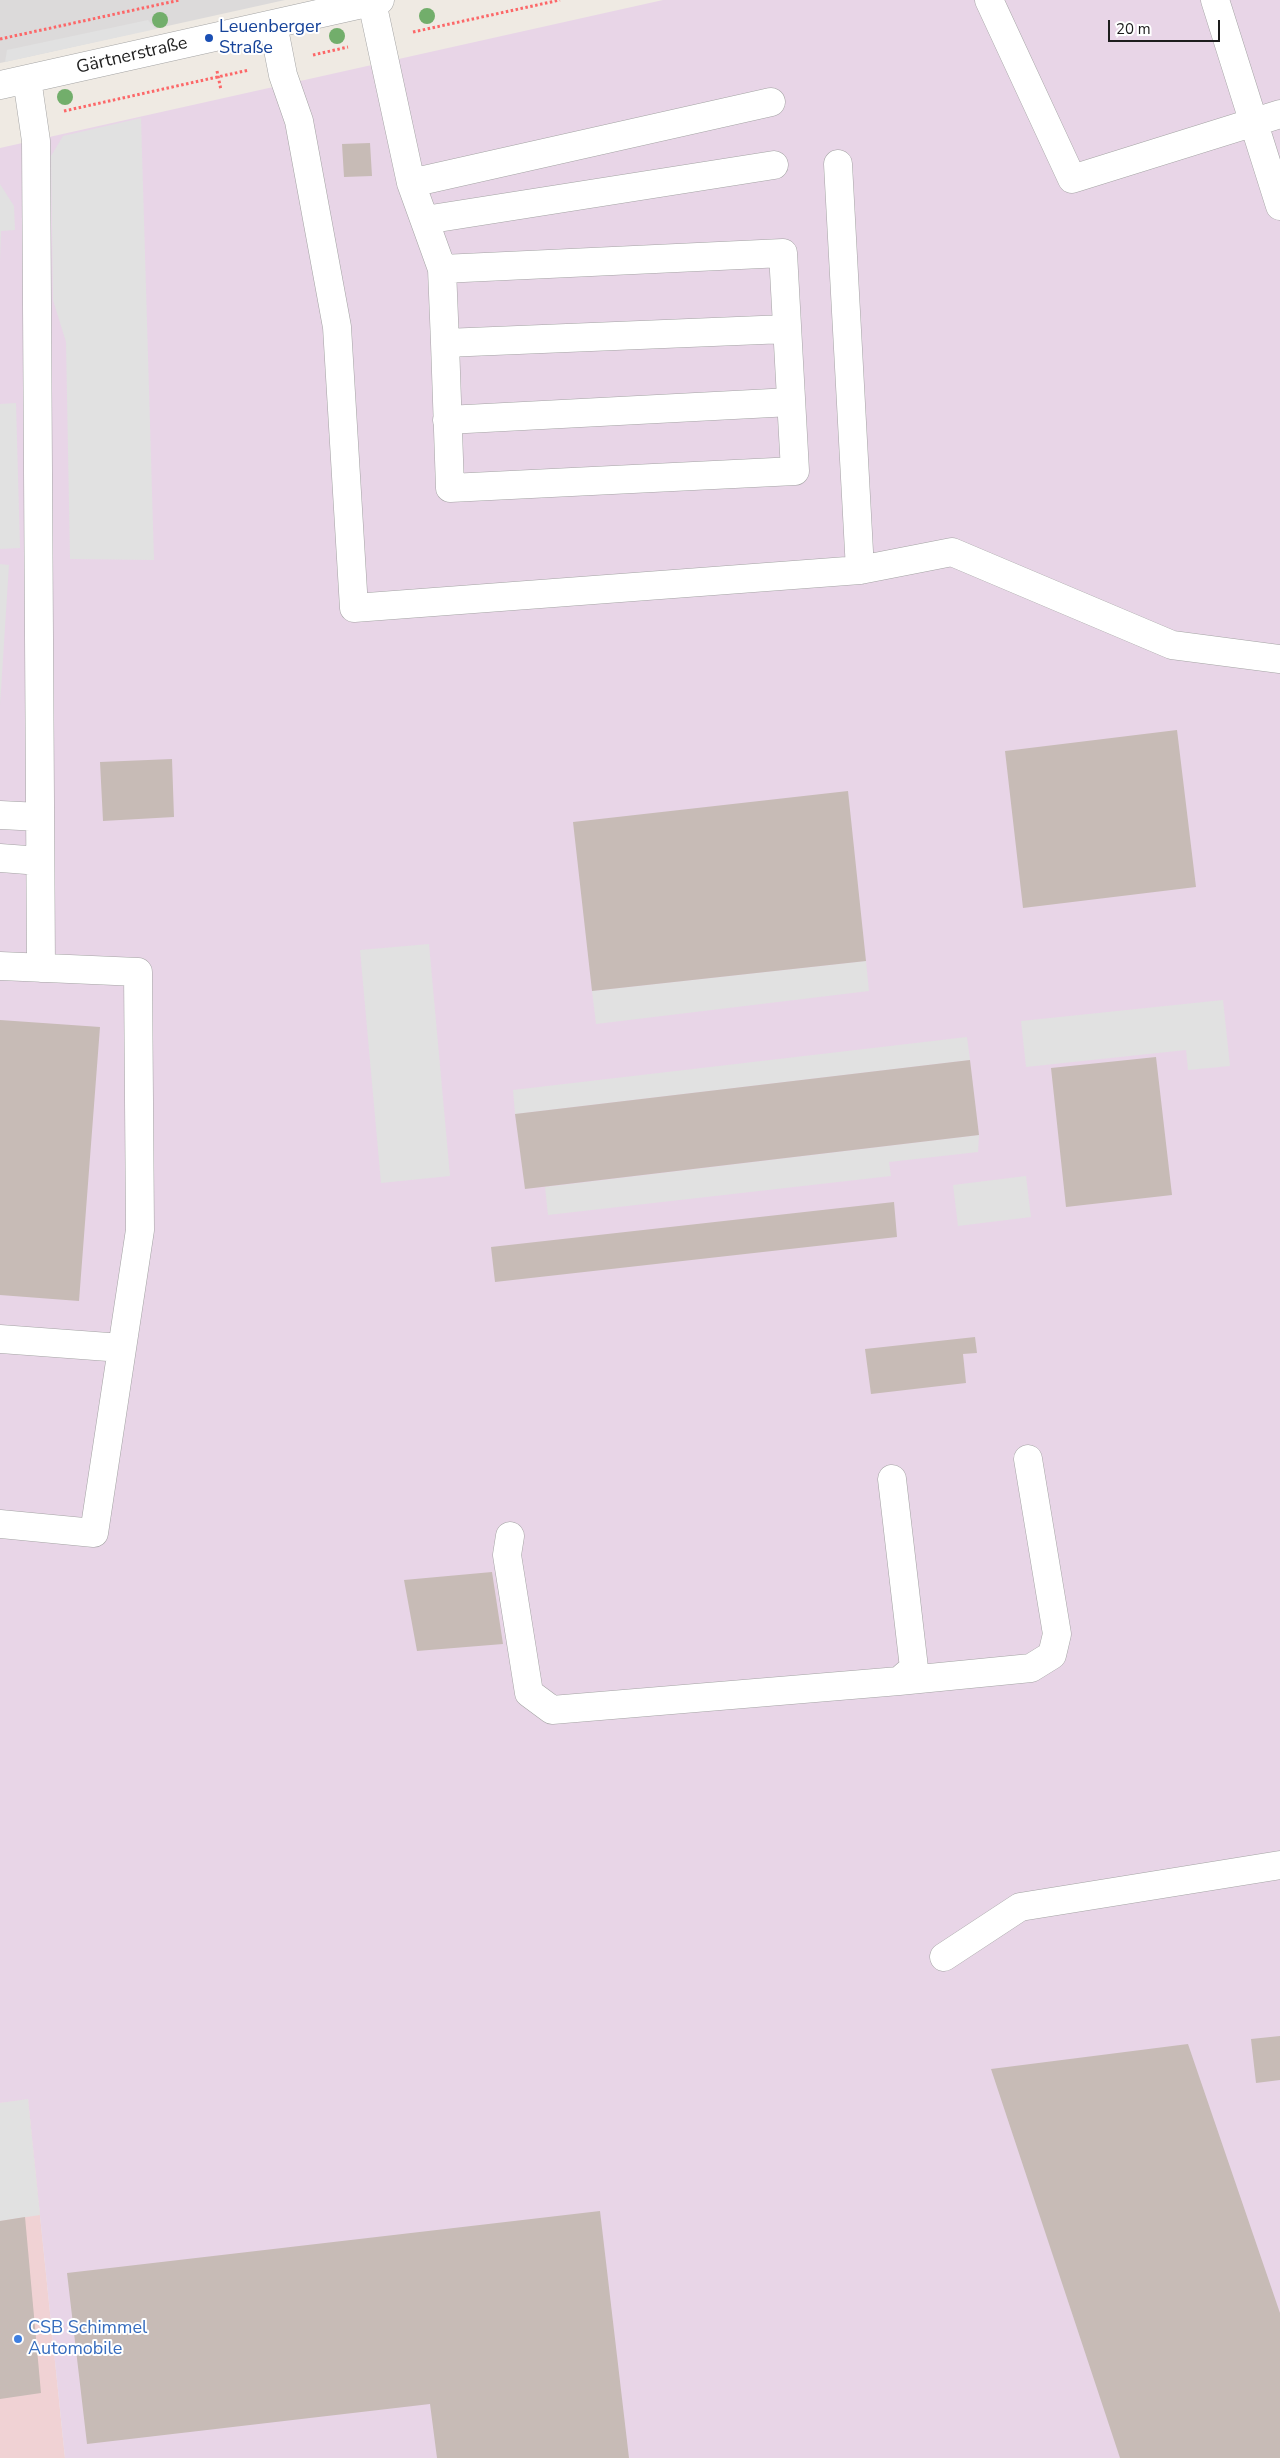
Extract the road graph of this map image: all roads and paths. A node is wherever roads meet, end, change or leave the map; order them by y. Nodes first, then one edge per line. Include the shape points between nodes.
1 (180, 0) edge
2 (990, 0) edge
3 (1215, 0) edge
4 (376, 1) edge
5 (273, 24) junction
6 (0, 39) edge
7 (215, 66) dead end
8 (27, 79) junction
9 (0, 85) edge
10 (221, 90) dead end
11 (770, 102) dead end
12 (1280, 114) edge
13 (1254, 122) junction
14 (838, 164) dead end
15 (774, 166) dead end
16 (411, 182) junction
17 (1280, 206) edge
18 (425, 220) junction
19 (442, 269) junction
20 (786, 329) junction
21 (445, 343) junction
22 (791, 402) junction
23 (447, 420) junction
24 (860, 570) junction
25 (1280, 659) edge
26 (0, 815) edge
27 (40, 817) junction
28 (0, 858) edge
29 (40, 861) junction
30 (0, 966) edge
31 (40, 968) junction
32 (0, 1339) edge
33 (122, 1348) junction
34 (1028, 1459) dead end
35 (892, 1479) dead end
36 (0, 1524) edge
37 (510, 1536) dead end
38 (899, 1681) junction
39 (1280, 1865) edge
40 (944, 1957) dead end

1 - 6 path
2 - 13 street via 1072,180
3 - 13 street
4 - 5 street, Gärtnerstraße
4 - 16 street
5 - 8 street, Gärtnerstraße
5 - 24 street via 283,74 299,121 337,327 354,608
7 - 10 path
8 - 9 street, Gärtnerstraße
8 - 27 street via 36,141
11 - 16 street
12 - 13 street
13 - 17 street
14 - 24 street
15 - 18 street
16 - 18 street
18 - 19 street
19 - 20 street via 783,253
19 - 21 street
20 - 21 street
20 - 22 street
21 - 23 street
22 - 23 street
22 - 23 street via 795,471 450,488
24 - 25 street via 952,552 1172,645
26 - 27 street
27 - 29 street
28 - 29 street
29 - 31 street
30 - 31 street
31 - 33 street via 138,972 140,1230
32 - 33 street
33 - 36 street via 94,1533
34 - 38 street via 1057,1634 1052,1654 1031,1668
35 - 38 street via 914,1668
37 - 38 street via 507,1555 529,1693 552,1710
39 - 40 street via 1020,1907

